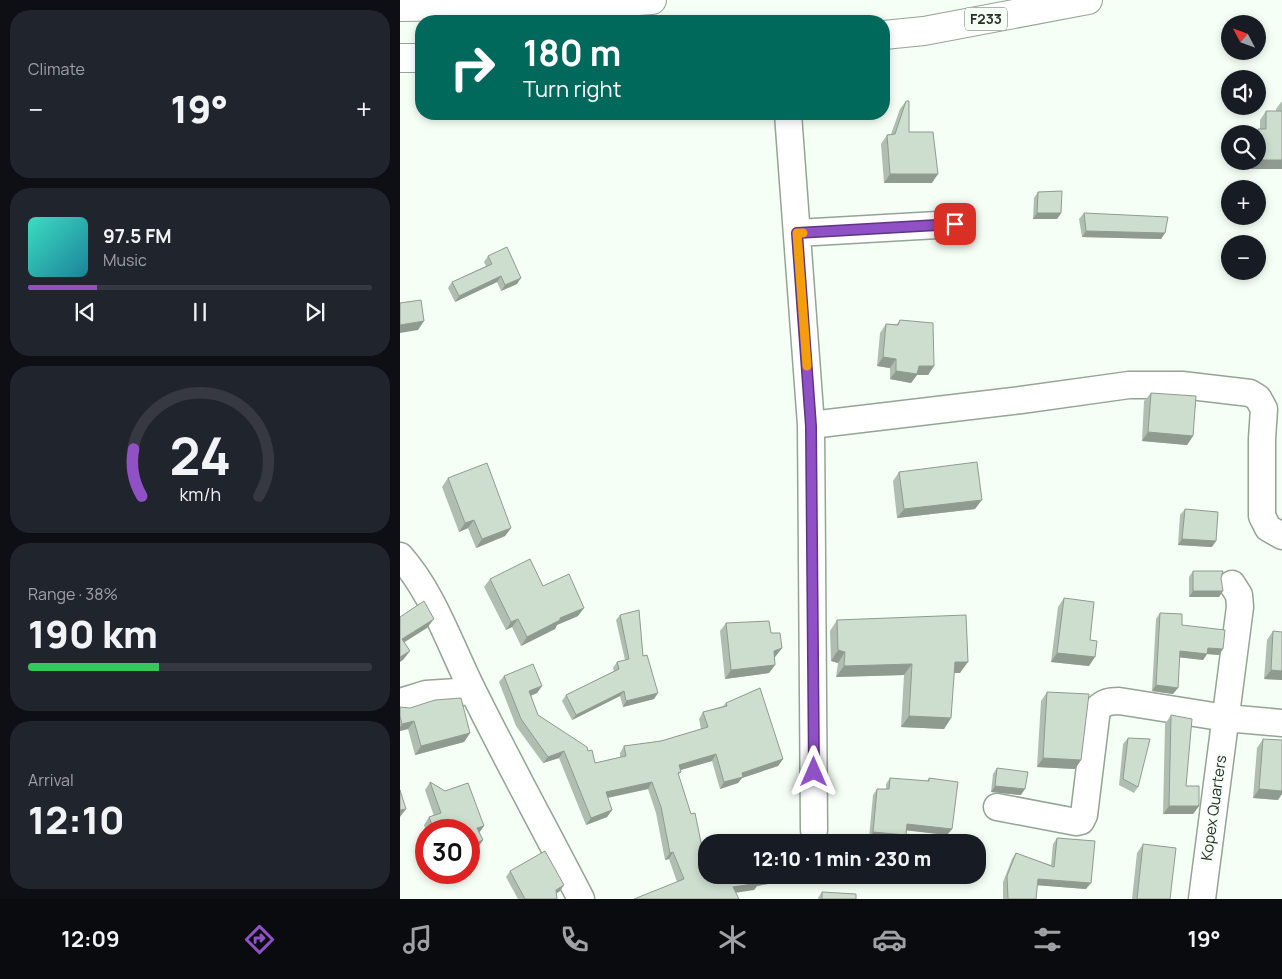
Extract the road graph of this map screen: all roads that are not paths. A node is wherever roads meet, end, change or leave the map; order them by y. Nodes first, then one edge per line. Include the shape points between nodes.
1 (652, 0) edge
2 (1088, 0) edge
3 (400, 7) edge
4 (890, 34) edge
5 (400, 58) edge
6 (415, 58) edge
7 (788, 120) edge
8 (955, 224) dead end
9 (797, 233) junction
10 (811, 426) junction
11 (1282, 536) edge
12 (400, 556) edge
13 (1232, 584) dead end
14 (472, 691) junction
15 (400, 702) edge
16 (1226, 718) junction
17 (1282, 723) edge
18 (997, 807) dead end
19 (814, 830) dead end
20 (581, 899) edge
21 (1202, 899) edge

1 - 3 main road via 582,5
2 - 4 main road, F233
5 - 6 main road
7 - 9 street
8 - 9 street
9 - 10 street
10 - 11 street via 1129,385 1182,385 1250,393 1258,398 1264,409 1262,516 1268,528
10 - 19 street
12 - 14 street via 423,586
13 - 16 street, Kopex Quarters via 1239,595 1240,607
14 - 15 street via 426,694
14 - 20 street
16 - 17 street
16 - 18 street via 1119,701 1102,704 1097,709 1081,821
16 - 21 street, Kopex Quarters

